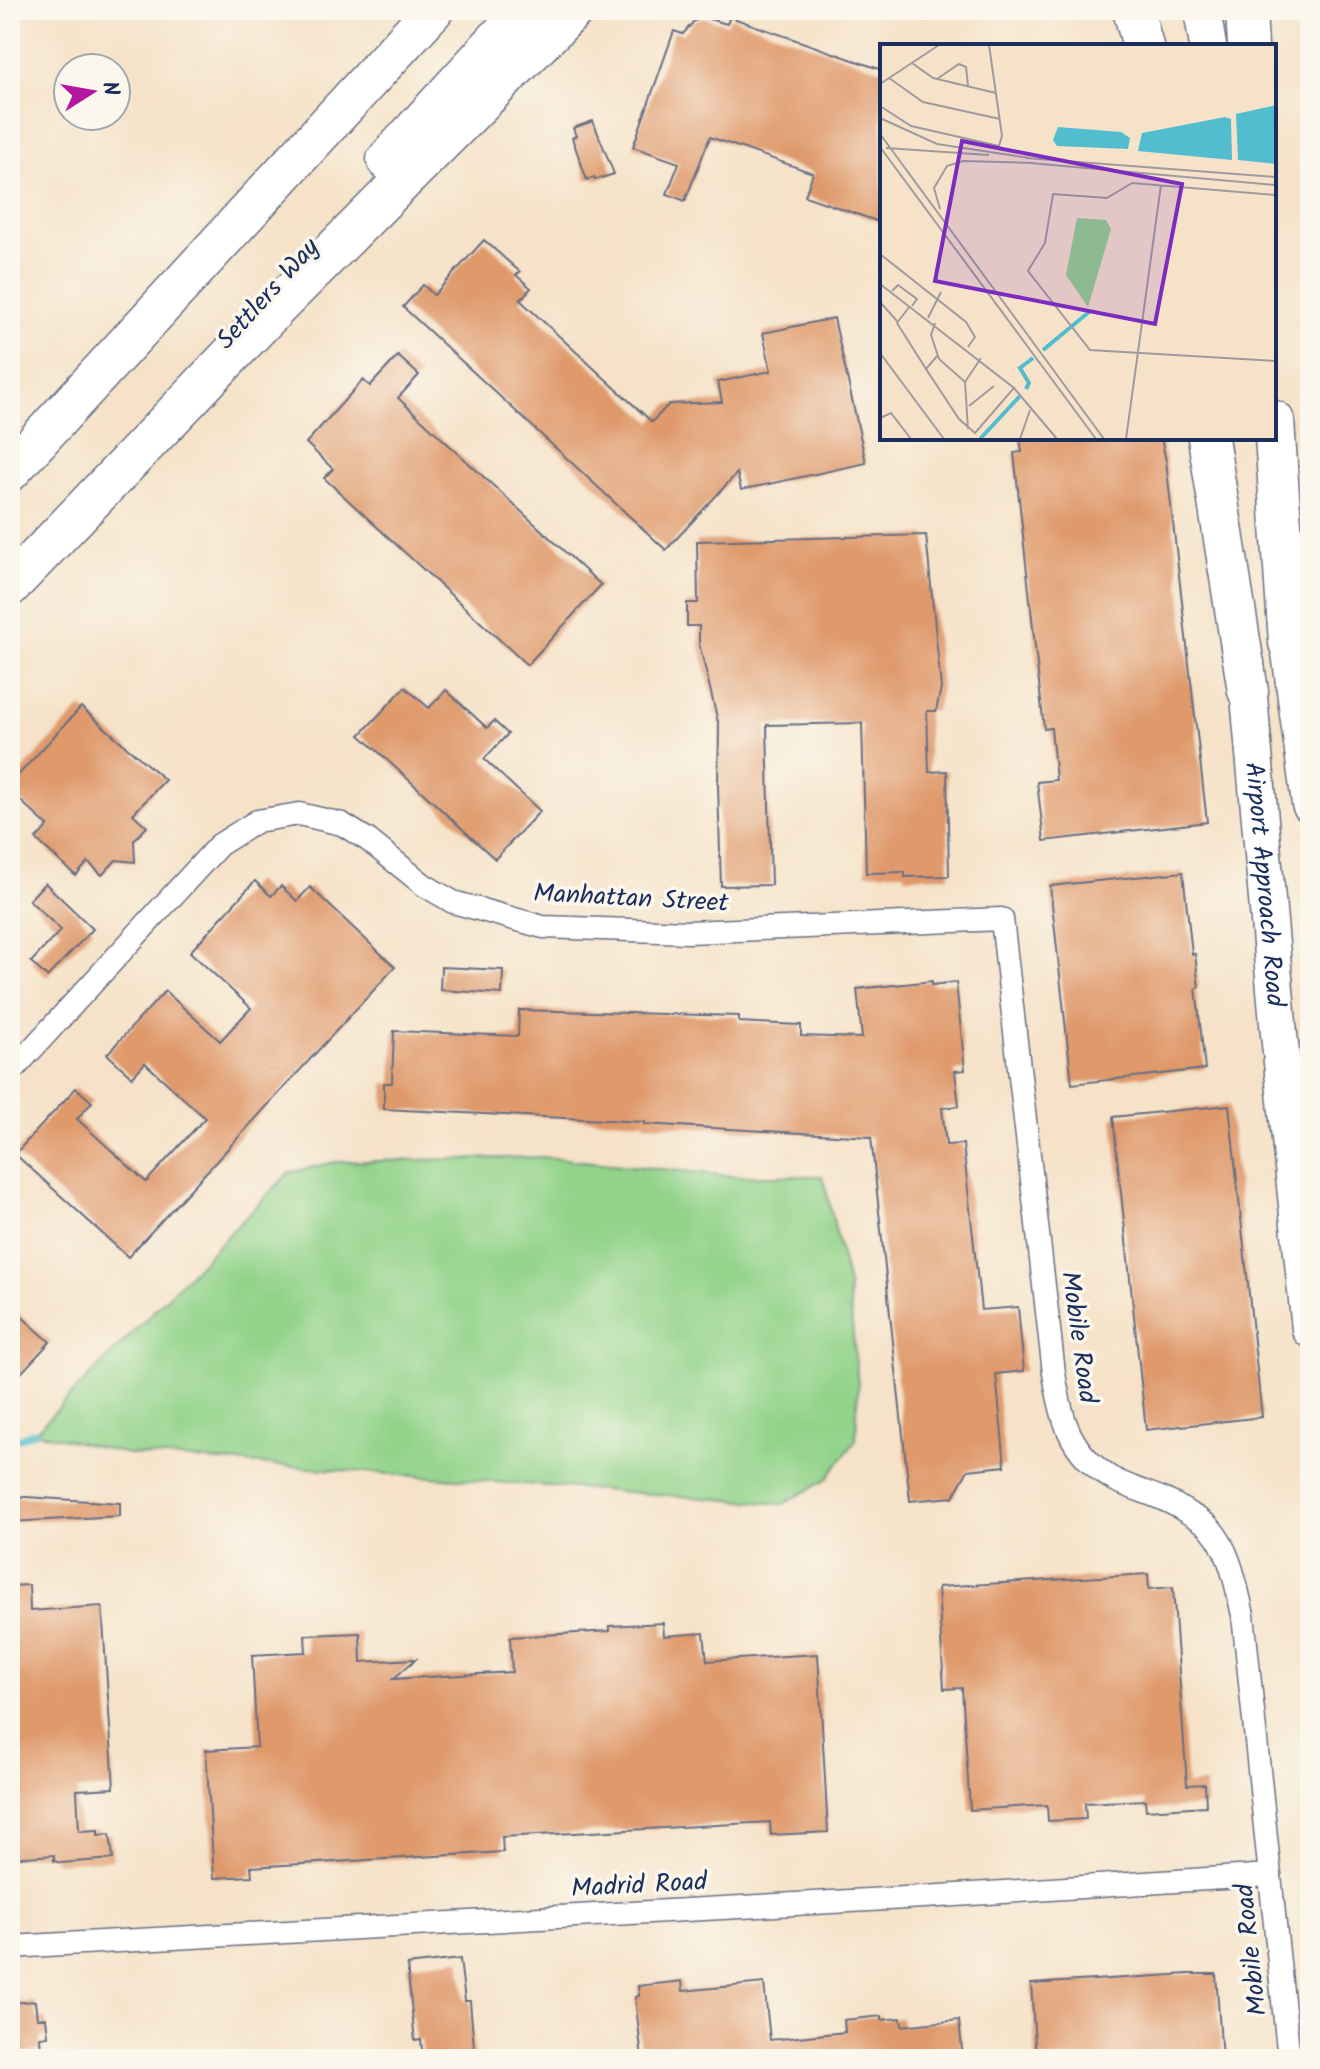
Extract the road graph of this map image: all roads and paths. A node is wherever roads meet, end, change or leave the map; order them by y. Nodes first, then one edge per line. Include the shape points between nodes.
1 (433, 10) edge
2 (524, 10) edge
3 (573, 10) edge
4 (1133, 10) edge
5 (1199, 10) edge
6 (1246, 10) edge
7 (1142, 44) edge
8 (1197, 44) edge
9 (1208, 44) edge
10 (1248, 44) edge
11 (1208, 440) edge
12 (1224, 440) edge
13 (1258, 440) edge
14 (1275, 440) edge
15 (10, 471) edge
16 (10, 576) edge
17 (10, 586) edge
18 (1289, 643) junction
19 (1248, 691) junction
20 (1310, 804) edge
21 (1002, 919) joint
22 (10, 1073) edge
23 (1310, 1329) edge
24 (1270, 1875) junction
25 (10, 1947) edge
26 (1289, 2059) edge

1 - 15 highway
2 - 16 highway, Settlers Way
3 - 17 highway via 277,307
4 - 7 highway
5 - 8 main road
5 - 9 main road
6 - 10 highway
11 - 19 highway
12 - 19 main road, Airport Approach Road
13 - 18 main road, Airport Approach Road
14 - 18 highway
18 - 20 main road, Airport Approach Road
19 - 23 main road, Airport Approach Road
21 - 22 street, Manhattan Street via 689,932 543,927 453,902 342,824 285,816 257,821 219,845
21 - 24 street, Mobile Road via 1061,1416 1091,1461 1112,1478 1170,1500 1210,1527 1228,1560 1243,1615
24 - 25 street, Madrid Road
24 - 26 street, Mobile Road

